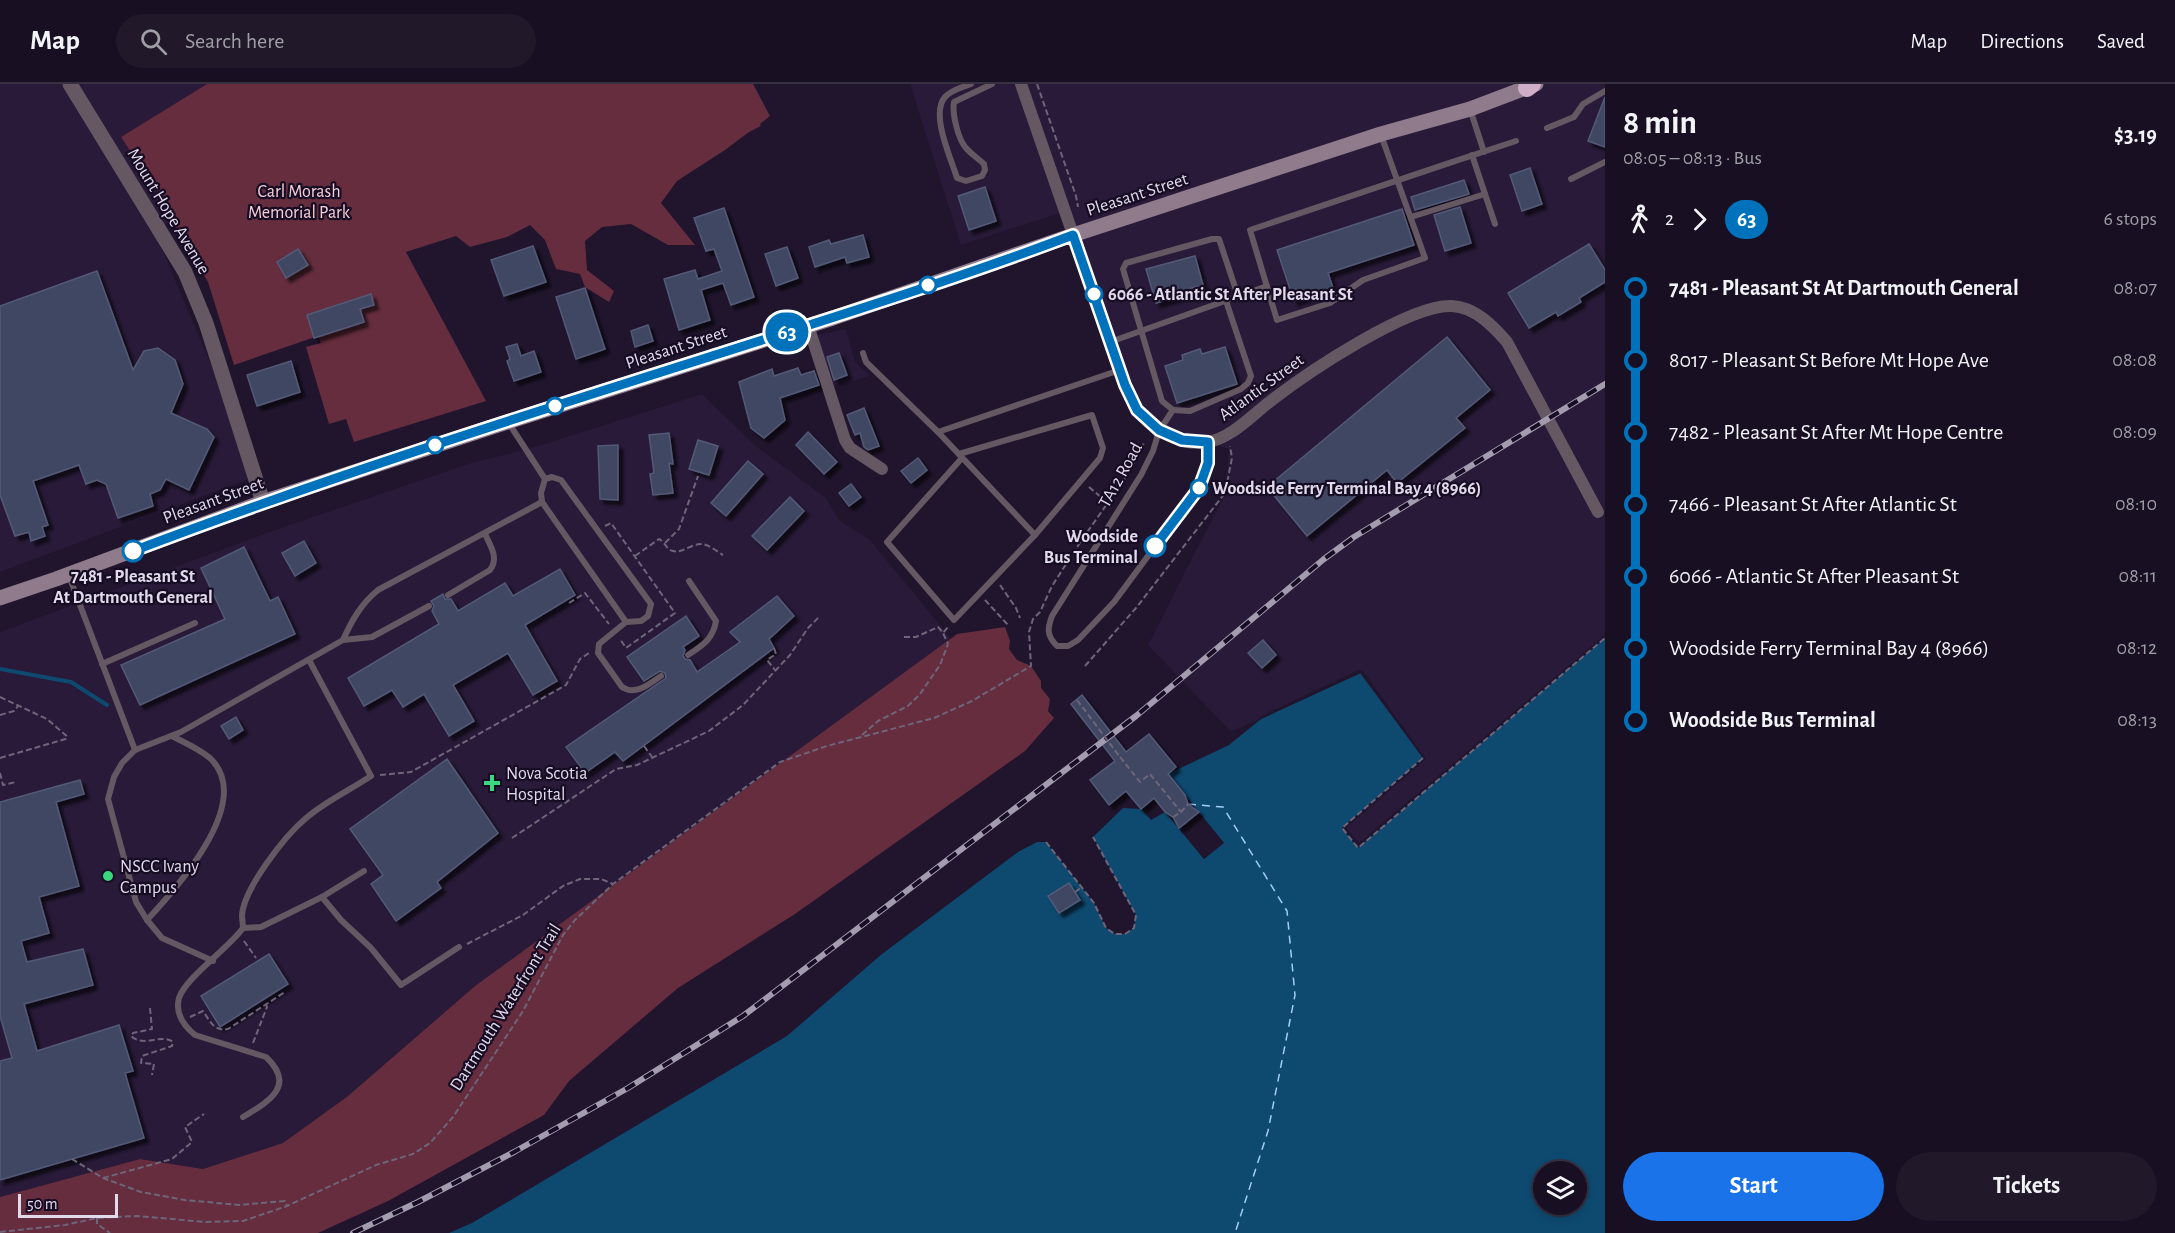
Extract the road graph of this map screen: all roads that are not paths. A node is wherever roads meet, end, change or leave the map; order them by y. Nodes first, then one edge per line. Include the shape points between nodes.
1 (70, 84) edge
2 (971, 84) edge
3 (992, 84) edge
4 (1021, 84) edge
5 (1532, 85) edge
6 (1605, 91) edge
7 (1470, 109) junction
8 (1547, 128) dead end
9 (1381, 134) junction
10 (1516, 141) dead end
11 (1484, 152) junction
12 (1472, 155) junction
13 (1605, 162) edge
14 (1571, 179) dead end
15 (1398, 180) junction
16 (1485, 194) junction
17 (1411, 217) junction
18 (1495, 224) dead end
19 (1073, 235) junction
20 (1267, 286) junction
21 (1238, 296) junction
22 (1226, 301) junction
23 (808, 325) junction
24 (1140, 331) junction
25 (1110, 342) junction
26 (863, 353) dead end
27 (1120, 370) junction
28 (1173, 410) junction
29 (507, 422) junction
30 (1155, 428) junction
31 (938, 432) junction
32 (1208, 442) junction
33 (961, 456) junction
34 (882, 469) dead end
35 (545, 479) junction
36 (263, 502) junction
37 (542, 502) junction
38 (1598, 512) dead end
39 (485, 534) junction
40 (1035, 535) junction
41 (68, 575) junction
42 (689, 581) dead end
43 (448, 595) dead end
44 (0, 598) edge
45 (429, 606) dead end
46 (626, 621) junction
47 (195, 622) dead end
48 (343, 640) junction
49 (688, 655) dead end
50 (309, 660) junction
51 (102, 664) junction
52 (662, 676) dead end
53 (172, 736) junction
54 (135, 750) junction
55 (364, 871) dead end
56 (322, 897) junction
57 (147, 920) junction
58 (241, 931) junction
59 (459, 947) road end
60 (213, 961) junction
61 (243, 1117) dead end

1 - 36 street, Mount Hope Avenue via 184,272 206,322
2 - 3 lane via 948,94 938,116 957,178 966,182 982,176 985,170 961,138 954,102
4 - 19 street
5 - 7 main road, Pleasant Street
6 - 8 lane via 1583,104 1574,117
7 - 9 main road, Pleasant Street
7 - 11 lane
9 - 15 lane
9 - 19 main road, Pleasant Street
10 - 11 lane
11 - 12 lane
12 - 15 lane
12 - 16 lane
13 - 14 lane
15 - 17 lane
15 - 20 lane via 1250,230
16 - 17 lane
16 - 18 lane
17 - 20 lane via 1425,258 1363,280 1330,303 1277,320
19 - 23 main road, Pleasant Street
19 - 25 street
20 - 21 lane
21 - 22 lane
21 - 24 lane via 1219,239 1126,263 1123,268
22 - 24 lane
22 - 28 lane via 1251,376 1248,383 1190,411
23 - 29 main road, Pleasant Street
23 - 34 street via 845,440 850,448
24 - 25 lane
24 - 28 lane via 1162,402
25 - 27 street
26 - 31 lane via 866,362
27 - 30 street via 1137,410
27 - 31 lane
28 - 30 lane
29 - 35 lane
29 - 36 main road, Pleasant Street
30 - 32 street, Atlantic Street via 1182,440
30 - 32 lane, TA12 Road via 1153,451 1141,475 1052,616 1050,639 1058,646 1078,640 1114,602 1199,488 1208,463
31 - 33 lane
32 - 38 street, Atlantic Street via 1228,435 1290,385 1355,344 1427,309 1465,308 1488,321 1507,342
33 - 40 lane
33 - 40 lane via 1092,415 1103,448 1100,458
33 - 40 lane via 887,542 954,620
35 - 37 lane
35 - 46 lane via 561,480 651,604 648,616 641,621
36 - 41 main road, Pleasant Street
37 - 39 lane
37 - 46 lane
39 - 43 lane via 495,564
39 - 48 lane via 378,590 356,613
41 - 44 main road, Pleasant Street
41 - 51 lane
42 - 49 lane via 716,621 709,641
45 - 48 lane via 372,637
46 - 52 lane via 599,644 598,653 628,691
47 - 51 lane
48 - 50 lane
50 - 53 lane
50 - 58 lane via 371,776 306,817 294,829 254,883 242,914
51 - 54 lane
53 - 54 lane
53 - 57 lane via 212,760 224,794 203,851 177,888
54 - 57 lane via 114,777 108,799 136,902
55 - 56 lane
56 - 58 lane via 261,927
56 - 59 lane via 400,985
57 - 60 lane via 162,938
58 - 60 lane
60 - 61 lane via 179,998 179,1016 195,1035 266,1057 274,1064 279,1084 276,1093

